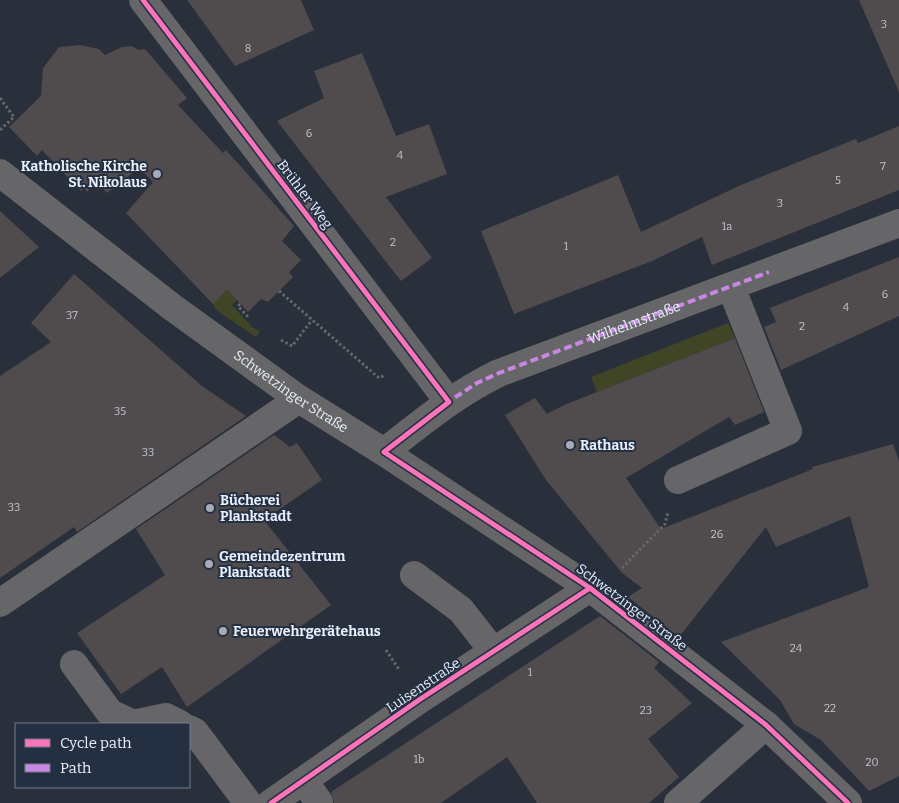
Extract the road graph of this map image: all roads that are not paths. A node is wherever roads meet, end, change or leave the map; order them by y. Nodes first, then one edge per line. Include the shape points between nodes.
1 (143, 0) edge
2 (0, 173) edge
3 (899, 223) edge
4 (731, 287) junction
5 (298, 399) junction
6 (449, 402) junction
7 (384, 452) junction
8 (678, 480) road end
9 (414, 575) dead end
10 (594, 591) junction
11 (0, 603) edge
12 (493, 651) junction
13 (74, 664) dead end
14 (131, 723) edge
15 (138, 723) edge
16 (178, 723) edge
17 (766, 725) junction
18 (190, 730) edge
19 (248, 803) edge
20 (271, 803) edge
21 (678, 803) edge
22 (848, 803) edge

1 - 6 street, Brühler Weg
2 - 5 street, Schwetzinger Straße via 172,308
3 - 4 street, Wilhelmstraße
4 - 6 street, Wilhelmstraße via 499,373
4 - 8 street via 788,431
5 - 7 street, Schwetzinger Straße
5 - 11 street
6 - 7 street, Wilhelmstraße
7 - 10 street, Schwetzinger Straße
9 - 12 street via 461,610
10 - 12 street, Luisenstraße
10 - 17 street, Schwetzinger Straße
12 - 20 street, Luisenstraße via 311,791
13 - 14 street via 110,712
15 - 16 street via 166,717
17 - 21 street
17 - 22 street, Schwetzinger Straße
18 - 19 street

